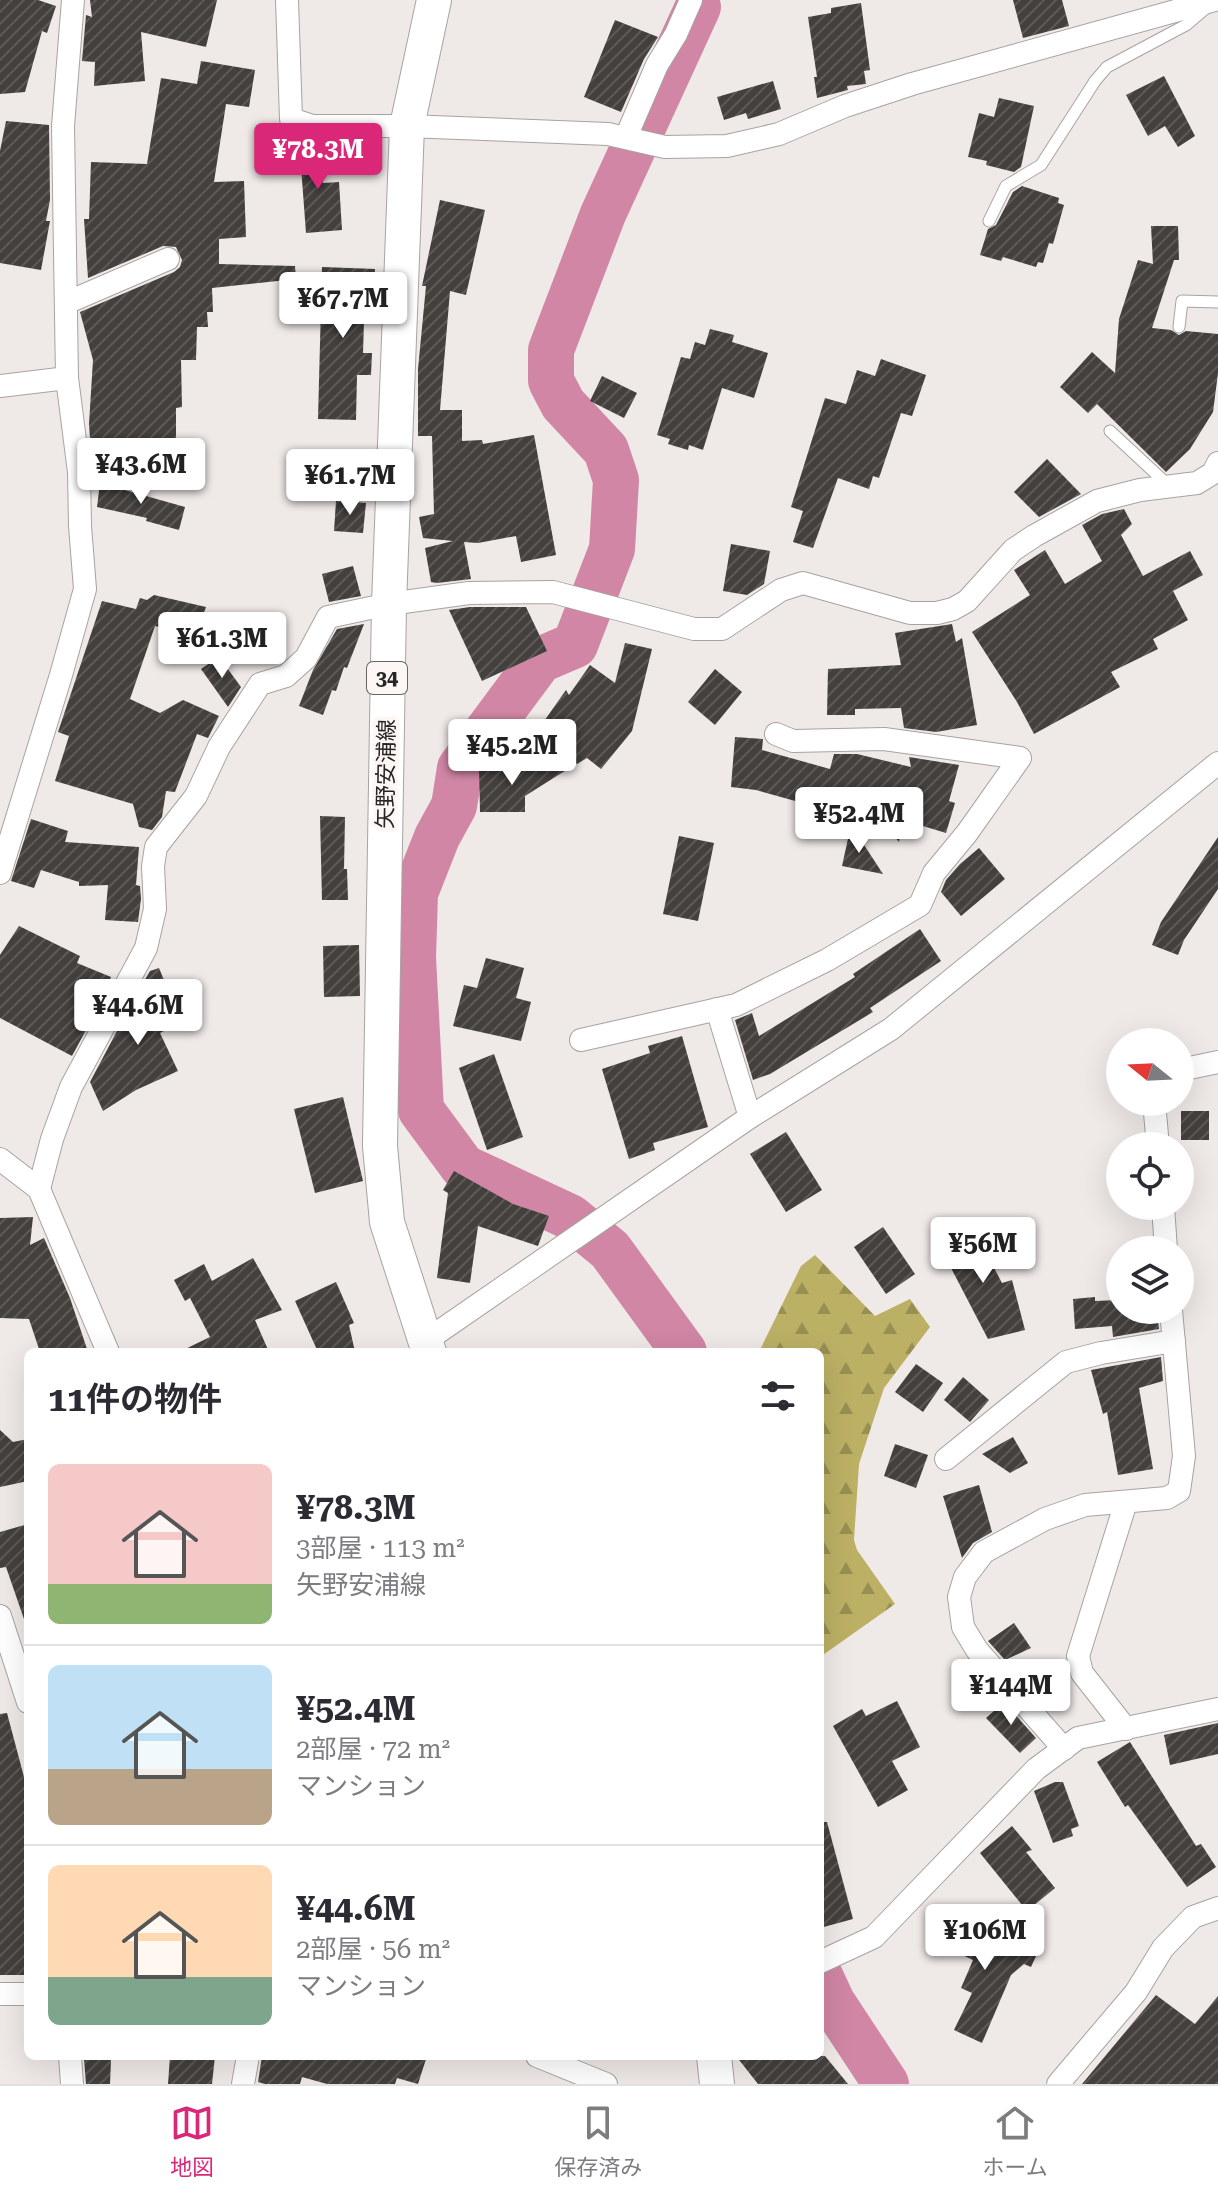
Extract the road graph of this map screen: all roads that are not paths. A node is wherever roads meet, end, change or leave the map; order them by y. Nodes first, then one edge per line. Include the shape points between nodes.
1 (73, 0) edge
2 (287, 0) edge
3 (434, 0) edge
4 (691, 0) edge
5 (1216, 0) edge
6 (407, 126) junction
7 (626, 137) junction
8 (989, 221) dead end
9 (168, 259) dead end
10 (1218, 302) edge
11 (66, 303) junction
12 (1179, 327) dead end
13 (67, 378) junction
14 (0, 386) edge
15 (1110, 431) dead end
16 (1218, 463) edge
17 (1171, 488) junction
18 (389, 604) junction
19 (776, 734) dead end
20 (1218, 763) edge
21 (0, 873) edge
22 (717, 1009) junction
23 (581, 1040) dead end
24 (1218, 1062) edge
25 (1194, 1067) edge
26 (750, 1117) junction
27 (0, 1159) edge
28 (39, 1189) junction
29 (1172, 1324) edge
30 (1174, 1341) junction
31 (426, 1347) edge
32 (106, 1348) edge
33 (946, 1459) dead end
34 (1126, 1502) junction
35 (0, 1616) edge
36 (24, 1690) edge
37 (1218, 1709) edge
38 (1126, 1729) junction
39 (1064, 1749) junction
40 (1218, 1908) edge
41 (824, 1960) edge
42 (0, 1994) edge
43 (24, 1994) edge
44 (70, 2060) edge
45 (247, 2060) edge
46 (561, 2060) edge
47 (714, 2060) edge
48 (585, 2064) edge
49 (72, 2084) edge
50 (243, 2084) edge
51 (606, 2084) edge
52 (717, 2084) edge
53 (1058, 2084) edge

1 - 11 street via 63,126
2 - 6 street via 291,119 312,126
3 - 6 main road, 矢野安浦線 / 34
4 - 7 street
5 - 7 street via 966,68 845,106 779,134 727,146 665,147
5 - 8 lane via 1186,25 1107,67 1041,165 1006,186
6 - 7 street
6 - 18 main road, 矢野安浦線 / 34
9 - 11 street
10 - 12 lane via 1182,301
11 - 13 street
13 - 14 street
13 - 21 street via 85,589
15 - 17 lane
16 - 17 street via 1197,483
17 - 18 street via 1097,501 1013,550 967,601 937,613 910,613 803,583 781,590 722,629 694,629 553,592 469,593
18 - 28 street via 328,617 306,658 286,676 260,684 219,747 196,796 156,847 155,909 146,948 71,1087
18 - 31 main road, 矢野安浦線 / 34 via 380,1146 387,1222
19 - 22 street via 793,741 884,739 1020,758 934,873 920,905 827,960 736,1005
20 - 26 street via 891,1029
22 - 23 street
22 - 26 street
24 - 25 street
26 - 31 street
27 - 28 street
28 - 32 street
29 - 30 street
30 - 33 street via 1066,1362
30 - 34 street via 1184,1456 1179,1491 1167,1498
34 - 38 street via 1078,1656 1082,1673
34 - 39 street via 1085,1505 1045,1519 984,1552 965,1577 959,1597 963,1627 977,1650
35 - 36 street
37 - 38 street
38 - 39 street via 1078,1738
39 - 41 street via 1036,1769 874,1937
40 - 53 street via 1193,1917 1163,1948 1136,1992
42 - 43 street
44 - 49 street
45 - 50 street
46 - 48 street
47 - 52 main road
48 - 51 street

